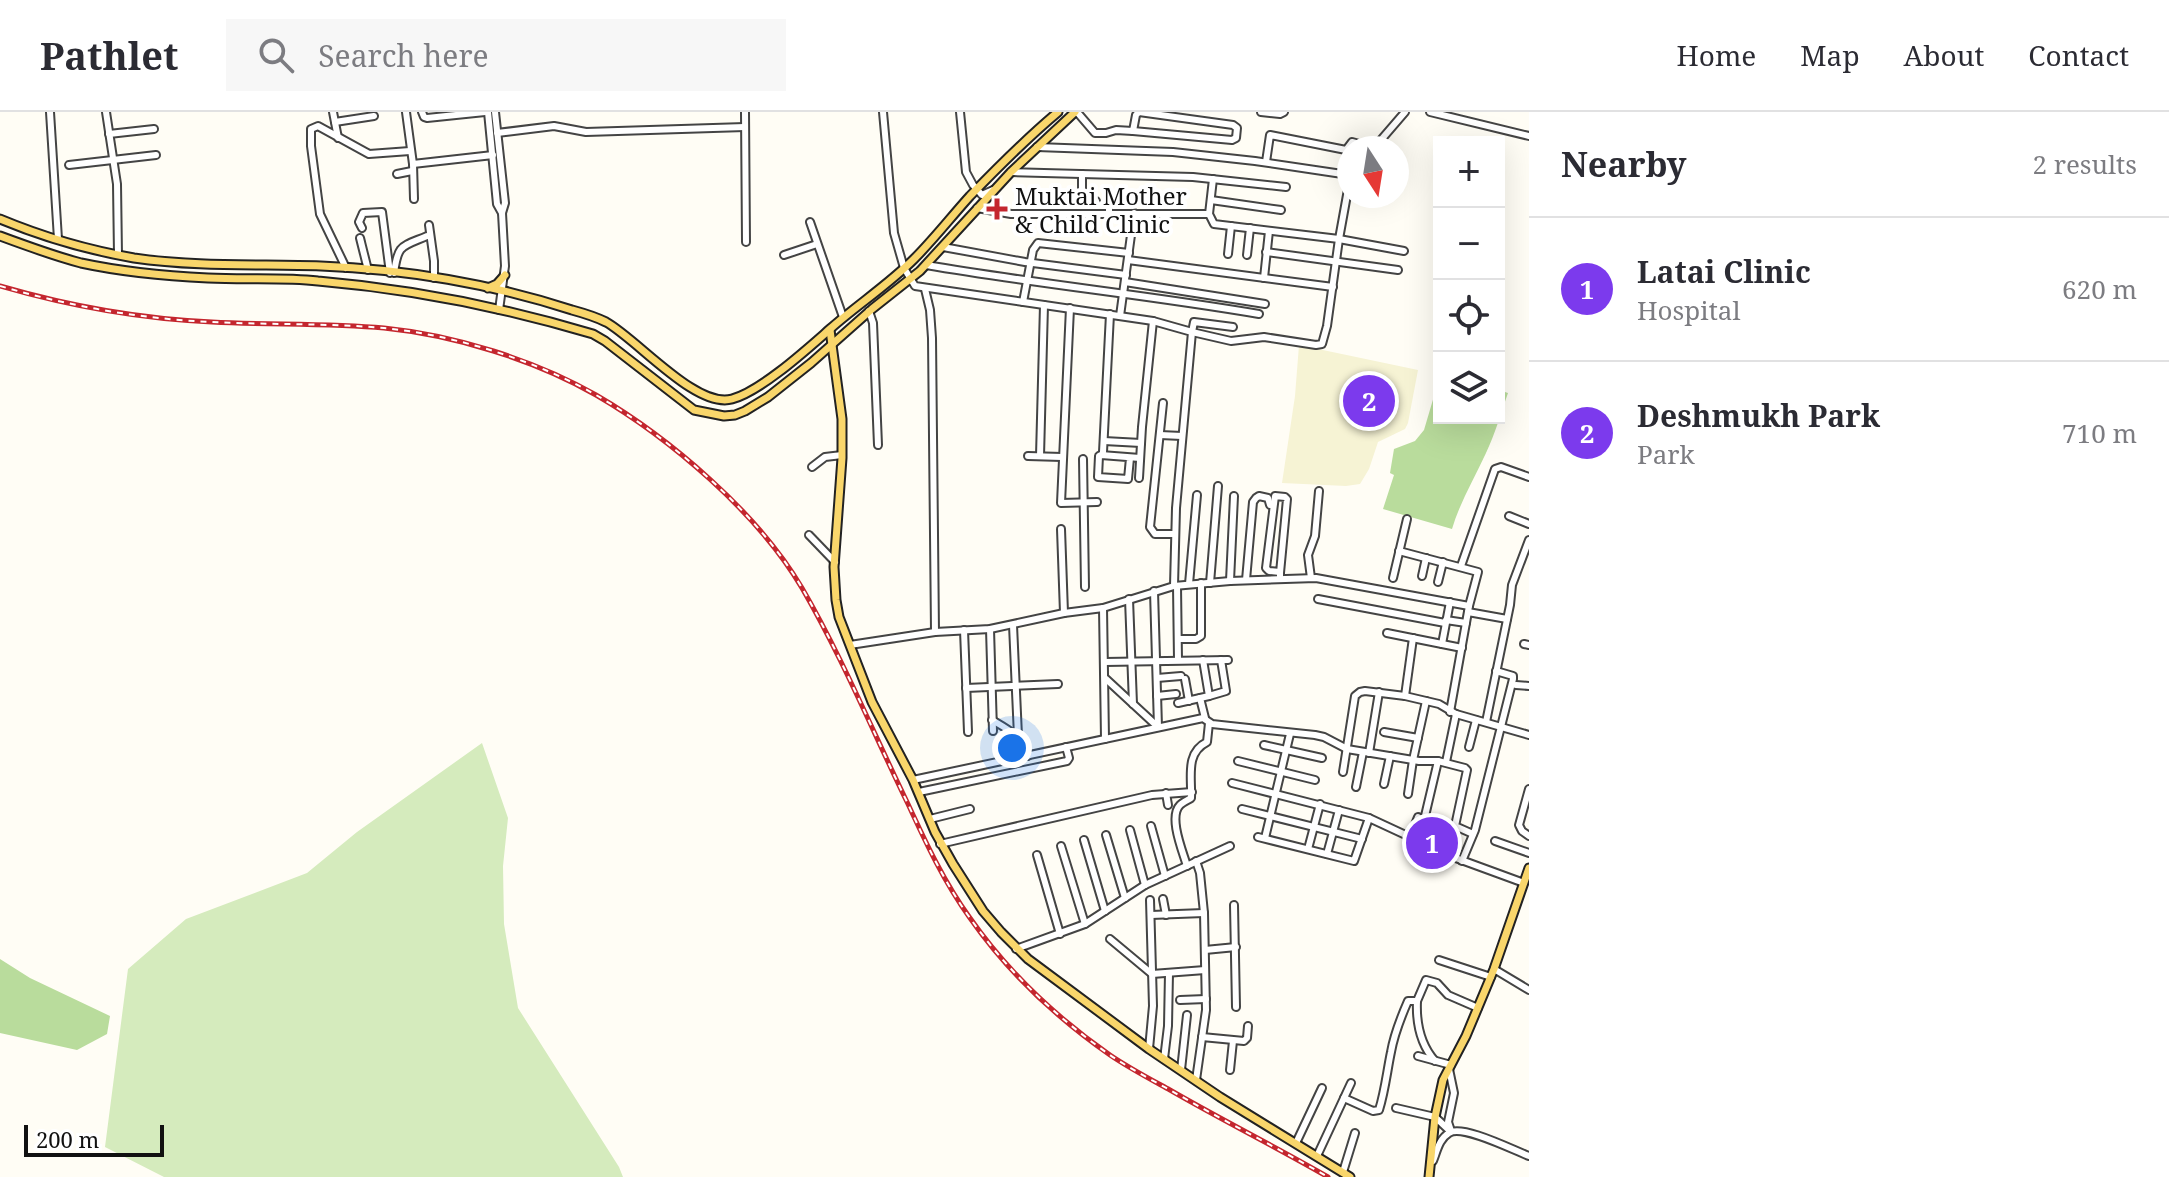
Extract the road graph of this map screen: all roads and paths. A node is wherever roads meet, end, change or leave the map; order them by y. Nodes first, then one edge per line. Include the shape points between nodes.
1 (50, 112) edge
2 (106, 112) edge
3 (333, 112) edge
4 (406, 112) edge
5 (422, 112) edge
6 (487, 112) edge
7 (495, 112) edge
8 (745, 112) edge
9 (883, 112) edge
10 (960, 112) edge
11 (1058, 112) edge
12 (1076, 112) edge
13 (1139, 112) edge
14 (1261, 112) edge
15 (1284, 112) edge
16 (1405, 112) edge
17 (1430, 112) edge
18 (467, 113) edge
19 (363, 115) edge
20 (374, 116) dead end
21 (335, 122) junction
22 (745, 127) junction
23 (154, 129) dead end
24 (1133, 131) junction
25 (497, 133) junction
26 (109, 134) junction
27 (1384, 136) edge
28 (1529, 136) edge
29 (338, 138) junction
30 (1037, 147) junction
31 (1337, 148) edge
32 (410, 151) junction
33 (156, 155) dead end
34 (493, 155) junction
35 (113, 160) junction
36 (1266, 162) junction
37 (69, 165) dead end
38 (413, 168) junction
39 (1011, 172) junction
40 (1337, 173) edge
41 (397, 174) dead end
42 (1082, 174) junction
43 (1213, 179) junction
44 (1286, 187) dead end
45 (997, 188) junction
46 (974, 192) junction
47 (414, 199) dead end
48 (1109, 199) dead end
49 (1211, 200) junction
50 (1096, 201) dead end
51 (977, 208) junction
52 (1345, 208) edge
53 (1281, 210) dead end
54 (502, 213) junction
55 (1109, 213) junction
56 (1134, 213) junction
57 (1209, 214) junction
58 (0, 219) edge
59 (810, 222) dead end
60 (429, 225) dead end
61 (1231, 226) junction
62 (362, 228) dead end
63 (1250, 228) junction
64 (1269, 231) junction
65 (0, 236) edge
66 (427, 236) dead end
67 (360, 238) dead end
68 (58, 239) junction
69 (1339, 239) junction
70 (746, 242) dead end
71 (817, 244) junction
72 (943, 247) junction
73 (1404, 251) dead end
74 (1266, 252) junction
75 (1228, 254) dead end
76 (118, 255) junction
77 (784, 255) dead end
78 (1247, 255) dead end
79 (1129, 256) junction
80 (1336, 261) junction
81 (1031, 263) junction
82 (926, 265) junction
83 (346, 268) junction
84 (904, 268) junction
85 (368, 270) junction
86 (1398, 270) dead end
87 (392, 273) junction
88 (505, 275) junction
89 (434, 278) junction
90 (1264, 278) junction
91 (911, 279) junction
92 (1126, 279) junction
93 (1027, 281) junction
94 (1333, 287) junction
95 (488, 288) junction
96 (925, 289) junction
97 (503, 291) junction
98 (1123, 292) junction
99 (1023, 302) junction
100 (1265, 304) dead end
101 (1044, 305) junction
102 (1070, 308) junction
103 (499, 310) junction
104 (869, 311) junction
105 (1110, 314) junction
106 (1259, 314) dead end
107 (1120, 316) junction
108 (843, 317) junction
109 (1153, 321) junction
110 (1233, 327) dead end
111 (830, 330) junction
112 (1192, 332) junction
113 (832, 345) junction
114 (1163, 403) dead end
115 (1160, 435) junction
116 (1182, 436) junction
117 (1104, 441) junction
118 (1141, 443) junction
119 (878, 445) dead end
120 (1103, 452) dead end
121 (842, 455) junction
122 (1028, 456) dead end
123 (1040, 456) junction
124 (1062, 457) junction
125 (1130, 458) junction
126 (1140, 458) junction
127 (1083, 459) dead end
128 (812, 467) dead end
129 (1529, 477) edge
130 (1139, 478) dead end
131 (1218, 486) dead end
132 (1319, 491) dead end
133 (1197, 495) dead end
134 (1234, 496) dead end
135 (1084, 502) junction
136 (1097, 502) dead end
137 (1176, 508) junction
138 (1195, 509) junction
139 (1509, 516) dead end
140 (1407, 519) dead end
141 (1175, 522) junction
142 (1194, 524) junction
143 (1529, 524) edge
144 (1061, 529) dead end
145 (1174, 534) junction
146 (809, 535) dead end
147 (1529, 540) edge
148 (1399, 551) junction
149 (1426, 558) junction
150 (835, 562) junction
151 (1443, 562) junction
152 (1461, 566) junction
153 (1280, 575) junction
154 (1422, 576) dead end
155 (1311, 578) junction
156 (1393, 578) dead end
157 (1246, 580) junction
158 (1261, 580) junction
159 (1230, 581) junction
160 (1438, 582) dead end
161 (1201, 583) junction
162 (1210, 583) junction
163 (1189, 584) junction
164 (1176, 586) junction
165 (1085, 587) dead end
166 (1154, 591) junction
167 (1129, 599) junction
168 (1318, 599) dead end
169 (1450, 602) junction
170 (1103, 608) junction
171 (1468, 609) junction
172 (1064, 613) junction
173 (1507, 619) junction
174 (1446, 622) junction
175 (1466, 623) junction
176 (1013, 625) junction
177 (990, 629) junction
178 (964, 630) junction
179 (935, 632) junction
180 (1387, 633) dead end
181 (1413, 638) junction
182 (1502, 638) junction
183 (1178, 639) junction
184 (1511, 640) dead end
185 (1442, 644) junction
186 (850, 645) junction
187 (1462, 648) junction
188 (1178, 660) junction
189 (1203, 660) junction
190 (1132, 661) junction
191 (1156, 661) junction
192 (1105, 662) junction
193 (1496, 671) junction
194 (1157, 678) junction
195 (1106, 679) junction
196 (1058, 684) dead end
197 (1516, 685) dead end
198 (1015, 686) junction
199 (1529, 686) edge
200 (990, 687) junction
201 (966, 688) junction
202 (1379, 692) junction
203 (1176, 694) dead end
204 (1157, 696) junction
205 (1209, 696) junction
206 (1405, 696) junction
207 (1200, 698) junction
208 (1189, 701) junction
209 (1426, 701) junction
210 (1178, 703) dead end
211 (1133, 704) junction
212 (1453, 713) junction
213 (992, 720) junction
214 (1207, 720) junction
215 (1476, 720) junction
216 (1486, 722) junction
217 (1158, 727) junction
218 (1501, 727) junction
219 (993, 731) dead end
220 (968, 732) dead end
221 (1384, 732) dead end
222 (1290, 734) junction
223 (1529, 735) edge
224 (1018, 736) junction
225 (1418, 738) junction
226 (1105, 739) junction
227 (1264, 745) dead end
228 (1066, 747) junction
229 (1469, 747) dead end
230 (1286, 749) junction
231 (1347, 749) junction
232 (1051, 751) junction
233 (1366, 752) junction
234 (1028, 756) junction
235 (1390, 756) junction
236 (1322, 758) dead end
237 (1413, 760) junction
238 (1238, 761) dead end
239 (1442, 761) junction
240 (1054, 764) junction
241 (1281, 771) junction
242 (1343, 772) dead end
243 (913, 780) junction
244 (1315, 780) dead end
245 (1232, 783) dead end
246 (1384, 784) dead end
247 (1356, 787) dead end
248 (1529, 789) edge
249 (919, 792) junction
250 (1192, 792) junction
251 (1166, 793) junction
252 (1276, 794) junction
253 (1408, 794) dead end
254 (1320, 804) junction
255 (1168, 805) dead end
256 (970, 809) dead end
257 (1242, 809) dead end
258 (1339, 810) junction
259 (1270, 815) junction
260 (1369, 818) junction
261 (930, 819) junction
262 (1151, 826) dead end
263 (1314, 827) junction
264 (1130, 830) dead end
265 (1333, 831) junction
266 (1473, 834) junction
267 (1106, 835) dead end
268 (1529, 836) edge
269 (1410, 837) junction
270 (1362, 839) junction
271 (1084, 840) dead end
272 (1495, 841) dead end
273 (940, 844) junction
274 (1061, 846) dead end
275 (1230, 846) dead end
276 (1308, 849) junction
277 (1529, 853) edge
278 (1327, 854) junction
279 (1037, 855) dead end
280 (1462, 861) junction
281 (1187, 866) junction
282 (1198, 867) junction
283 (1527, 875) edge
284 (1165, 876) junction
285 (1145, 885) junction
286 (1125, 898) junction
287 (1163, 899) dead end
288 (1150, 900) dead end
289 (1234, 905) dead end
290 (1105, 911) junction
291 (1204, 913) junction
292 (1151, 915) junction
293 (1166, 915) junction
294 (1085, 924) junction
295 (1060, 934) junction
296 (1110, 939) dead end
297 (1236, 947) junction
298 (1016, 949) junction
299 (1205, 950) junction
300 (1439, 960) dead end
301 (1205, 970) junction
302 (1169, 973) junction
303 (1493, 973) junction
304 (1152, 974) junction
305 (1529, 990) edge
306 (1206, 999) junction
307 (1180, 1000) dead end
308 (1417, 1001) junction
309 (1236, 1007) dead end
310 (1478, 1008) junction
311 (1187, 1015) dead end
312 (1248, 1026) dead end
313 (1202, 1037) junction
314 (1233, 1041) junction
315 (1149, 1049) junction
316 (1418, 1056) dead end
317 (1164, 1059) junction
318 (1435, 1061) junction
319 (1450, 1067) junction
320 (1181, 1070) junction
321 (1230, 1070) dead end
322 (1196, 1080) junction
323 (1351, 1083) dead end
324 (1322, 1088) dead end
325 (1344, 1098) junction
326 (1396, 1108) dead end
327 (1435, 1117) junction
328 (1451, 1131) junction
329 (1355, 1133) dead end
330 (1296, 1143) junction
331 (1317, 1156) junction
332 (1529, 1156) edge
333 (1431, 1164) junction
334 (1346, 1174) edge
335 (1429, 1177) edge

1 - 68 street
2 - 26 street
3 - 21 street
4 - 32 street
5 - 18 street via 427,118
6 - 18 street
6 - 34 street
7 - 25 street
8 - 22 street
9 - 84 street via 894,233
10 - 46 street via 964,166
11 - 46 main road
12 - 24 street via 1095,133
12 - 30 main road
13 - 24 street
13 - 24 street via 1233,125 1236,138
14 - 15 street
16 - 27 street
17 - 28 street
19 - 20 street
19 - 21 street
21 - 29 street
22 - 25 street via 586,132 554,126
22 - 70 street
23 - 26 street
25 - 54 street
26 - 35 street
29 - 32 street via 369,154
29 - 83 street via 318,126 310,132 320,214
30 - 36 street
30 - 39 main road
31 - 36 street via 1270,135
32 - 38 street
33 - 35 street
34 - 38 street
34 - 54 street
35 - 37 street
35 - 76 street
36 - 40 street
38 - 41 street
38 - 47 street
39 - 42 street
39 - 45 main road
42 - 43 street
42 - 50 street via 1082,200
43 - 44 street
43 - 49 street
45 - 46 street via 982,195
45 - 51 main road
46 - 84 main road
48 - 55 street
49 - 53 street
49 - 57 street
51 - 55 street via 1011,214
51 - 72 main road
52 - 69 street
54 - 88 street
55 - 56 street
56 - 57 street
56 - 79 street
57 - 61 street via 1214,224
58 - 68 main road
59 - 71 street
60 - 89 street
61 - 63 street
61 - 75 street
62 - 87 street via 361,214 382,212
63 - 64 street
63 - 78 street
64 - 69 street
64 - 74 street
65 - 103 main road via 109,268 384,287
66 - 87 street via 400,249
67 - 85 street
68 - 76 main road
69 - 73 street
69 - 80 street
71 - 77 street
71 - 108 street
72 - 81 street
72 - 82 main road
74 - 80 street
74 - 90 street
76 - 83 main road
79 - 81 street via 1042,242 1034,246
79 - 90 street
79 - 92 street
80 - 86 street
80 - 94 street
81 - 92 street
81 - 93 street
82 - 91 main road
82 - 93 street
83 - 85 main road
84 - 91 street
84 - 108 main road
85 - 87 main road
87 - 89 main road
88 - 95 main road
88 - 97 street
89 - 95 main road
90 - 94 street
91 - 96 street
91 - 104 main road
92 - 98 street
92 - 100 street
93 - 98 street
93 - 99 street
94 - 112 street via 1319,345 1264,337 1231,341
95 - 97 main road
96 - 99 street
96 - 179 street via 932,338
97 - 103 street
97 - 111 main road via 605,322 689,388 726,401 751,390
98 - 106 street
98 - 107 street
99 - 101 street
101 - 102 street
101 - 123 street
102 - 105 street
102 - 124 street
103 - 113 main road via 593,334 694,410 724,416 768,397
104 - 113 main road
104 - 119 street
105 - 107 street
105 - 117 street
107 - 109 street
108 - 111 main road
109 - 112 street
109 - 118 street
110 - 112 street via 1194,322
111 - 113 main road
112 - 116 street
113 - 121 main road
114 - 115 street
115 - 116 street
115 - 145 street via 1150,527 1155,534
116 - 137 street
117 - 118 street
117 - 120 street
118 - 126 street
121 - 128 street via 825,457
121 - 150 main road
122 - 123 street
123 - 124 street
124 - 135 street via 1061,503
125 - 125 street via 1099,456 1098,477 1128,479
125 - 126 street
126 - 130 street
127 - 135 street
129 - 152 street via 1495,469
131 - 162 street
132 - 155 street via 1308,555
133 - 138 street
134 - 159 street
135 - 136 street
135 - 165 street
137 - 138 street
137 - 141 street
138 - 142 street
139 - 143 street
140 - 148 street
141 - 142 street
141 - 145 street
142 - 163 street
144 - 172 street
145 - 164 street
146 - 150 street
147 - 173 street via 1512,585
148 - 149 street
148 - 156 street
149 - 151 street
149 - 154 street
150 - 186 main road via 839,617
151 - 152 street
151 - 160 street
152 - 171 street via 1478,572
153 - 153 street via 1287,499 1275,496 1266,568
153 - 155 street
153 - 158 street
155 - 169 street
157 - 158 street
157 - 158 street via 1253,502 1259,496 1268,498 1270,505
157 - 159 street
159 - 162 street
161 - 162 street
161 - 163 street
161 - 183 street via 1201,636
163 - 164 street
164 - 166 street
164 - 183 street
166 - 167 street
166 - 191 street
167 - 170 street
167 - 190 street
168 - 174 street
169 - 171 street
169 - 174 street
170 - 172 street
170 - 192 street
171 - 173 street
171 - 175 street
172 - 176 street
173 - 182 street
174 - 175 street
174 - 185 street
175 - 187 street
176 - 177 street
176 - 198 street
177 - 178 street
177 - 200 street
178 - 179 street
178 - 201 street
179 - 186 street
180 - 181 street
181 - 185 street
181 - 206 street
182 - 184 street
182 - 193 street
183 - 188 street
185 - 187 street
186 - 243 main road via 872,702
187 - 212 street
188 - 189 street
188 - 191 street
189 - 205 street
189 - 205 street via 1224,660 1226,691
190 - 191 street
190 - 192 street
190 - 211 street
191 - 194 street
192 - 195 street
193 - 216 street
193 - 218 street via 1513,677
194 - 204 street
194 - 208 street via 1183,677
195 - 211 street
195 - 226 street
196 - 198 street
197 - 199 street
198 - 200 street
198 - 224 street
200 - 201 street
200 - 213 street
201 - 220 street
202 - 206 street
202 - 231 street via 1355,696
202 - 233 street
203 - 204 street
204 - 217 street
205 - 207 street
206 - 209 street
207 - 208 street
207 - 214 street
208 - 210 street
209 - 212 street
209 - 225 street
211 - 217 street
212 - 215 street
212 - 239 street
213 - 219 street
213 - 224 street
214 - 217 street
214 - 222 street
214 - 250 street via 1208,740 1191,761
215 - 216 street
215 - 229 street
216 - 218 street
217 - 226 street
218 - 223 street
218 - 266 street
221 - 225 street
222 - 230 street
222 - 231 street via 1324,737
224 - 234 street
225 - 237 street
226 - 228 street
227 - 230 street
228 - 232 street
228 - 240 street via 1068,760
230 - 236 street
230 - 241 street
231 - 233 street
231 - 242 street
232 - 234 street
232 - 240 street
233 - 235 street
233 - 247 street
234 - 243 street
235 - 237 street
235 - 246 street
237 - 239 street
237 - 253 street
238 - 241 street
239 - 266 street via 1467,770 1455,826
239 - 269 street
240 - 249 street
241 - 244 street
241 - 252 street
243 - 249 main road
245 - 252 street
248 - 268 street via 1519,825
249 - 261 main road
250 - 251 street
250 - 281 street via 1176,813
251 - 255 street
251 - 273 street
252 - 254 street
252 - 259 street
254 - 258 street
254 - 263 street
256 - 261 street
257 - 259 street
258 - 260 street
258 - 265 street
259 - 263 street
259 - 276 street via 1261,838
260 - 269 street
260 - 270 street
261 - 273 main road
262 - 284 street
263 - 265 street
263 - 276 street
264 - 285 street
265 - 270 street
265 - 278 street
266 - 280 street
267 - 286 street
269 - 280 street
270 - 278 street via 1354,861
271 - 290 street
272 - 277 street
273 - 298 main road via 983,911
274 - 294 street
275 - 282 street
276 - 278 street
279 - 295 street
280 - 283 street
281 - 282 street
281 - 284 street
282 - 291 street
283 - 303 main road
284 - 285 street
285 - 286 street
286 - 290 street
287 - 293 street
288 - 292 street
289 - 297 street
290 - 294 street
291 - 293 street
291 - 299 street
292 - 293 street
292 - 304 street
294 - 295 street
295 - 298 street
296 - 304 street
297 - 299 street
297 - 309 street
298 - 315 main road
299 - 301 street
300 - 303 street
301 - 302 street
301 - 306 street
302 - 304 street
302 - 317 street
303 - 305 street
303 - 310 main road
304 - 315 street
306 - 307 street
306 - 313 street
308 - 310 street via 1426,980
308 - 318 street via 1419,1031
308 - 325 street via 1408,1001 1401,1020 1379,1110
310 - 319 main road
311 - 320 street
312 - 314 street via 1246,1041
313 - 314 street
313 - 322 street
314 - 321 street
315 - 317 main road
316 - 318 street
317 - 320 main road
318 - 319 street
319 - 327 main road
319 - 328 street
320 - 322 main road
322 - 330 main road
323 - 325 street
324 - 330 street
325 - 331 street
326 - 327 street
327 - 328 street
327 - 333 main road
328 - 332 street via 1468,1132
328 - 333 street
329 - 334 street
330 - 331 main road
331 - 334 main road
333 - 335 main road

